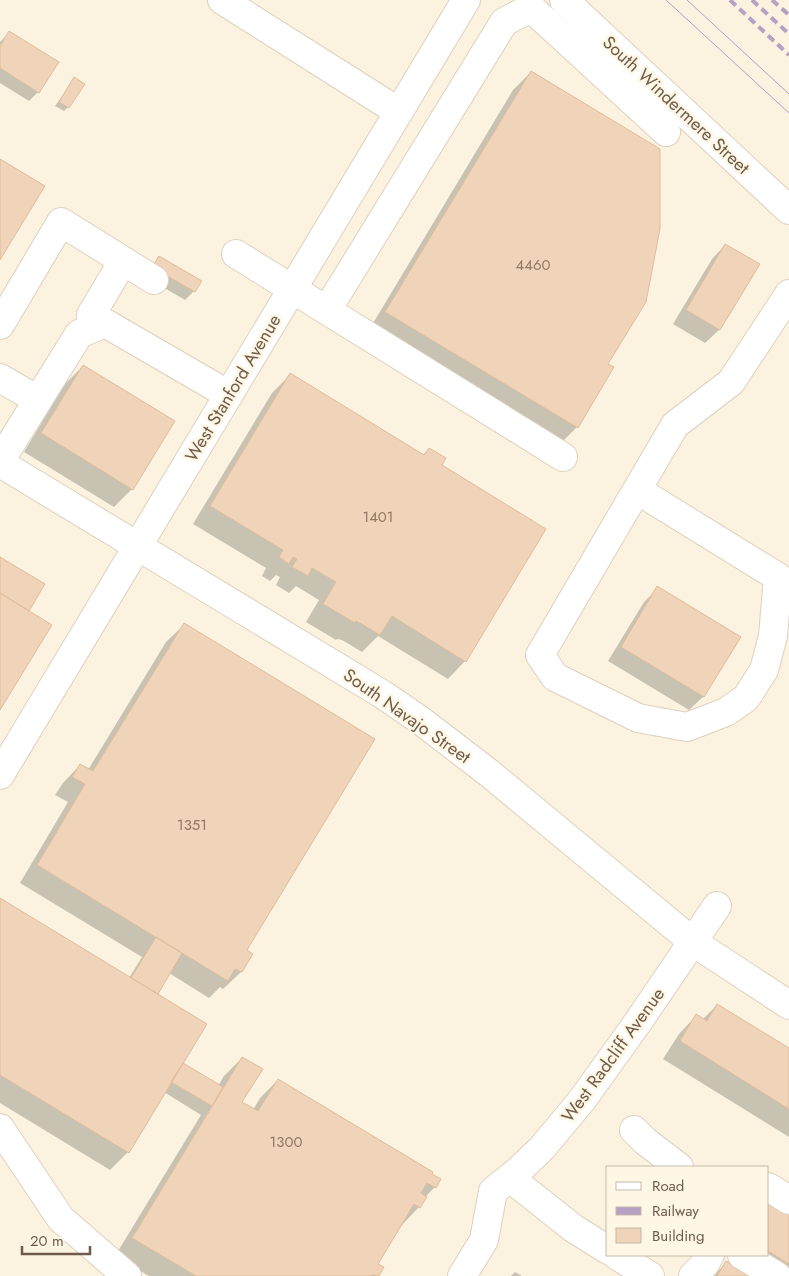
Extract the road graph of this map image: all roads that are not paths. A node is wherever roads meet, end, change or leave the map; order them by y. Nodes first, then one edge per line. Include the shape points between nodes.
1 (222, 0) edge
2 (466, 0) edge
3 (564, 0) edge
4 (399, 112) junction
5 (666, 132) dead end
6 (789, 210) edge
7 (236, 254) dead end
8 (123, 261) junction
9 (154, 280) dead end
10 (292, 289) junction
11 (789, 294) edge
12 (327, 310) junction
13 (0, 325) edge
14 (91, 329) junction
15 (0, 378) edge
16 (229, 395) junction
17 (38, 400) junction
18 (563, 457) dead end
19 (0, 462) edge
20 (637, 490) junction
21 (138, 547) junction
22 (0, 774) edge
23 (717, 906) dead end
24 (693, 942) junction
25 (789, 1005) edge
26 (0, 1128) edge
27 (634, 1130) dead end
28 (678, 1166) edge
29 (501, 1184) junction
30 (769, 1188) edge
31 (789, 1200) edge
32 (606, 1249) edge
33 (618, 1256) edge
34 (709, 1256) edge
35 (744, 1256) edge
36 (127, 1276) edge
37 (462, 1276) edge
38 (650, 1276) edge
39 (693, 1276) edge
40 (777, 1276) edge

1 - 4 street
2 - 4 street, West Stanford Avenue
3 - 6 street, South Windermere Street
4 - 10 street, West Stanford Avenue
5 - 12 street via 531,8 504,22
7 - 10 street
8 - 9 street
8 - 13 street via 61,222
8 - 14 street via 91,315
10 - 12 street
10 - 16 street, West Stanford Avenue
11 - 20 street via 731,382 675,425
12 - 18 street
14 - 16 street via 104,322
14 - 17 street via 79,334
15 - 17 street
16 - 21 street, West Stanford Avenue
17 - 19 street
19 - 21 street, South Navajo Street
20 - 20 street via 778,576 773,636 764,670 746,698 726,712 687,727 638,718 556,678 540,655
21 - 22 street, West Stanford Avenue
21 - 24 street, South Navajo Street via 420,720
23 - 24 street, West Radcliff Avenue
24 - 25 street, South Navajo Street
24 - 29 street, West Radcliff Avenue via 582,1100 542,1148
26 - 36 street via 61,1218
27 - 28 street
29 - 32 street
29 - 37 street via 484,1240
30 - 31 street
33 - 38 street
34 - 39 street
35 - 40 street

